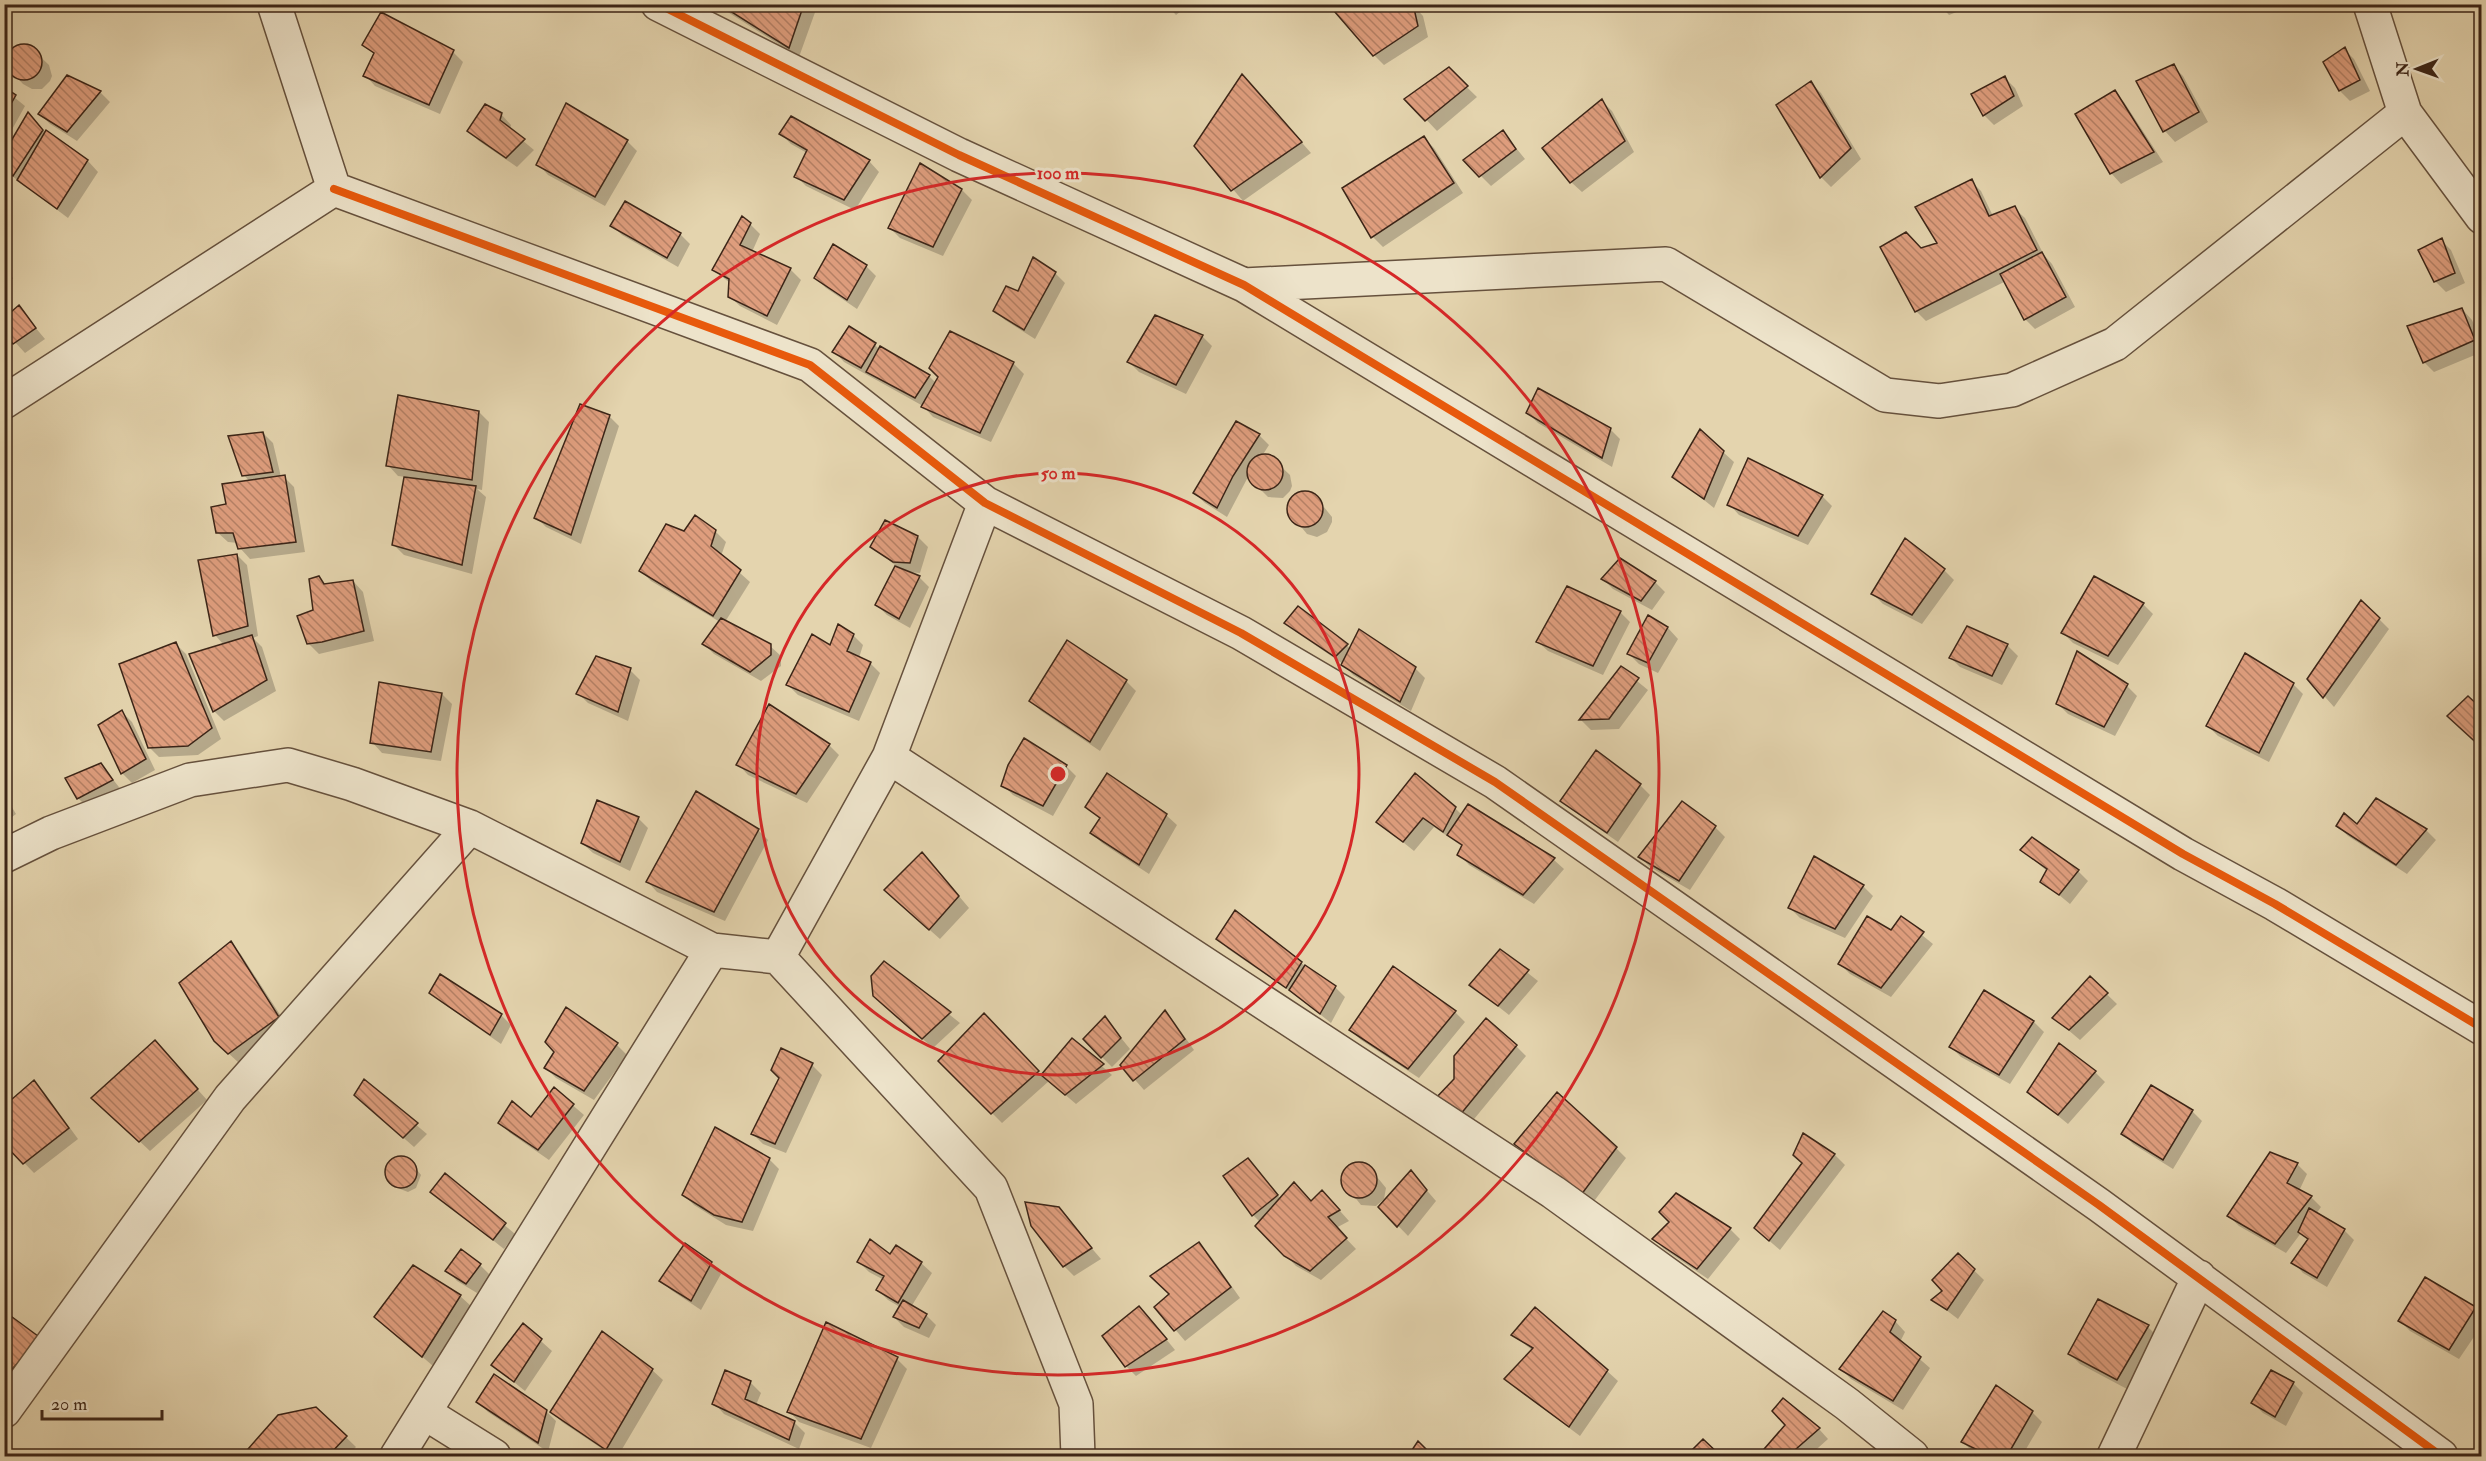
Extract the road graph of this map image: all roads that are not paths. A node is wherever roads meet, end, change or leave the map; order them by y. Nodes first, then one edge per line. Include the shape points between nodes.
1 (274, 4) edge
2 (658, 4) edge
3 (2370, 4) edge
4 (2404, 113) junction
5 (334, 189) junction
6 (2481, 217) edge
7 (1244, 285) junction
8 (4, 402) edge
9 (985, 503) junction
10 (889, 757) junction
11 (470, 827) junction
12 (4, 856) edge
13 (712, 950) junction
14 (778, 957) junction
15 (2481, 1028) edge
16 (2199, 1277) junction
17 (4, 1411) edge
18 (425, 1413) junction
19 (398, 1456) edge
20 (494, 1456) edge
21 (1078, 1456) edge
22 (1912, 1456) edge
23 (2114, 1456) edge
24 (2441, 1456) edge

1 - 5 street
2 - 7 street via 958,155
3 - 4 street
4 - 6 street
4 - 7 street via 2115,344 2012,390 1950,400 1885,395 1666,264
5 - 8 street
5 - 9 street via 810,365
7 - 15 street via 2183,854 2275,904
9 - 10 street
9 - 16 street via 1241,633 1495,782
10 - 14 street
10 - 22 street via 1552,1192
11 - 12 street via 288,765 190,780 51,833
11 - 13 street
11 - 17 street via 230,1098
13 - 14 street
13 - 18 street
14 - 21 street via 991,1188 1076,1404
16 - 23 street
16 - 24 street
18 - 19 street
18 - 20 street

